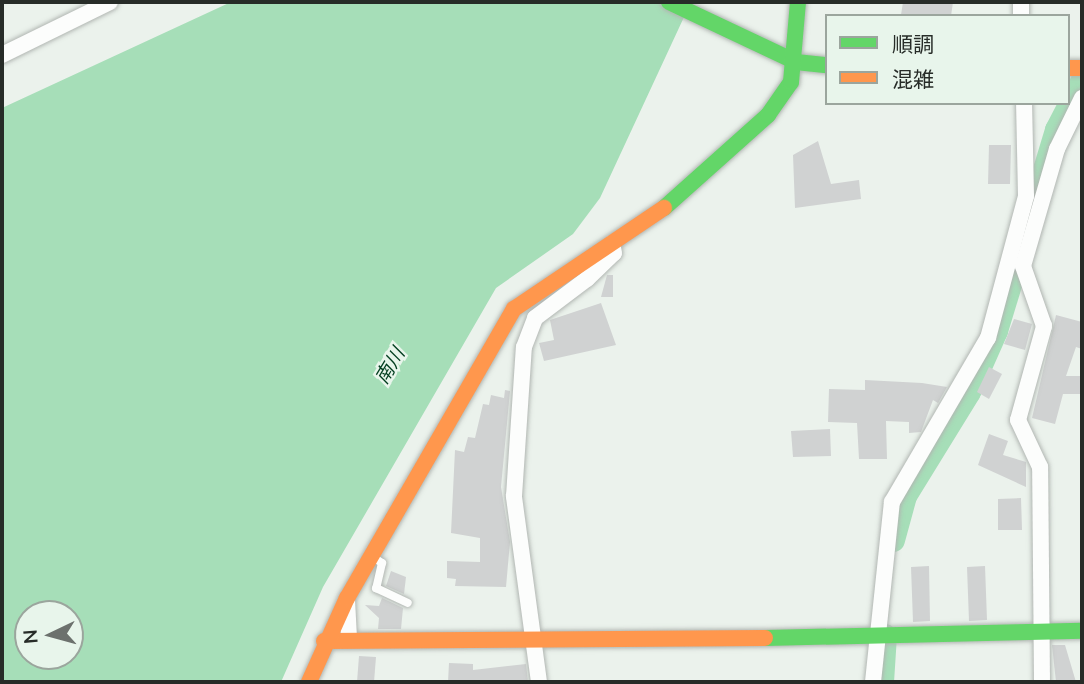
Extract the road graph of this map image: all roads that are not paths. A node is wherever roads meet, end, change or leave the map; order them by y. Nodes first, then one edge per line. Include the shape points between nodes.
1 (110, 2) edge
2 (669, 2) edge
3 (798, 2) edge
4 (2, 55) edge
5 (796, 62) junction
6 (825, 65) edge
7 (1082, 98) edge
8 (1024, 105) edge
9 (612, 243) junction
10 (371, 555) junction
11 (346, 597) junction
12 (408, 603) dead end
13 (1082, 631) edge
14 (1042, 632) junction
15 (884, 636) junction
16 (349, 638) junction
17 (324, 641) junction
18 (531, 644) junction
19 (312, 679) edge
20 (539, 682) edge
21 (873, 682) edge
22 (1042, 682) edge

1 - 4 street
2 - 5 street via 728,34
3 - 5 street
5 - 6 street
5 - 9 street via 791,82 768,115 720,152 689,191
7 - 14 street via 1057,149 1024,259 1044,326 1018,420 1040,467
8 - 15 street via 1026,196 988,338 892,502
9 - 10 street via 514,309
9 - 18 street via 614,253 596,271 535,318 524,347 514,496
10 - 11 street
10 - 12 lane via 382,563 376,588
11 - 16 street
11 - 17 street
13 - 14 street
14 - 15 street
14 - 22 street
15 - 18 street
15 - 21 street
16 - 17 street
16 - 18 street
17 - 19 street
18 - 20 street

